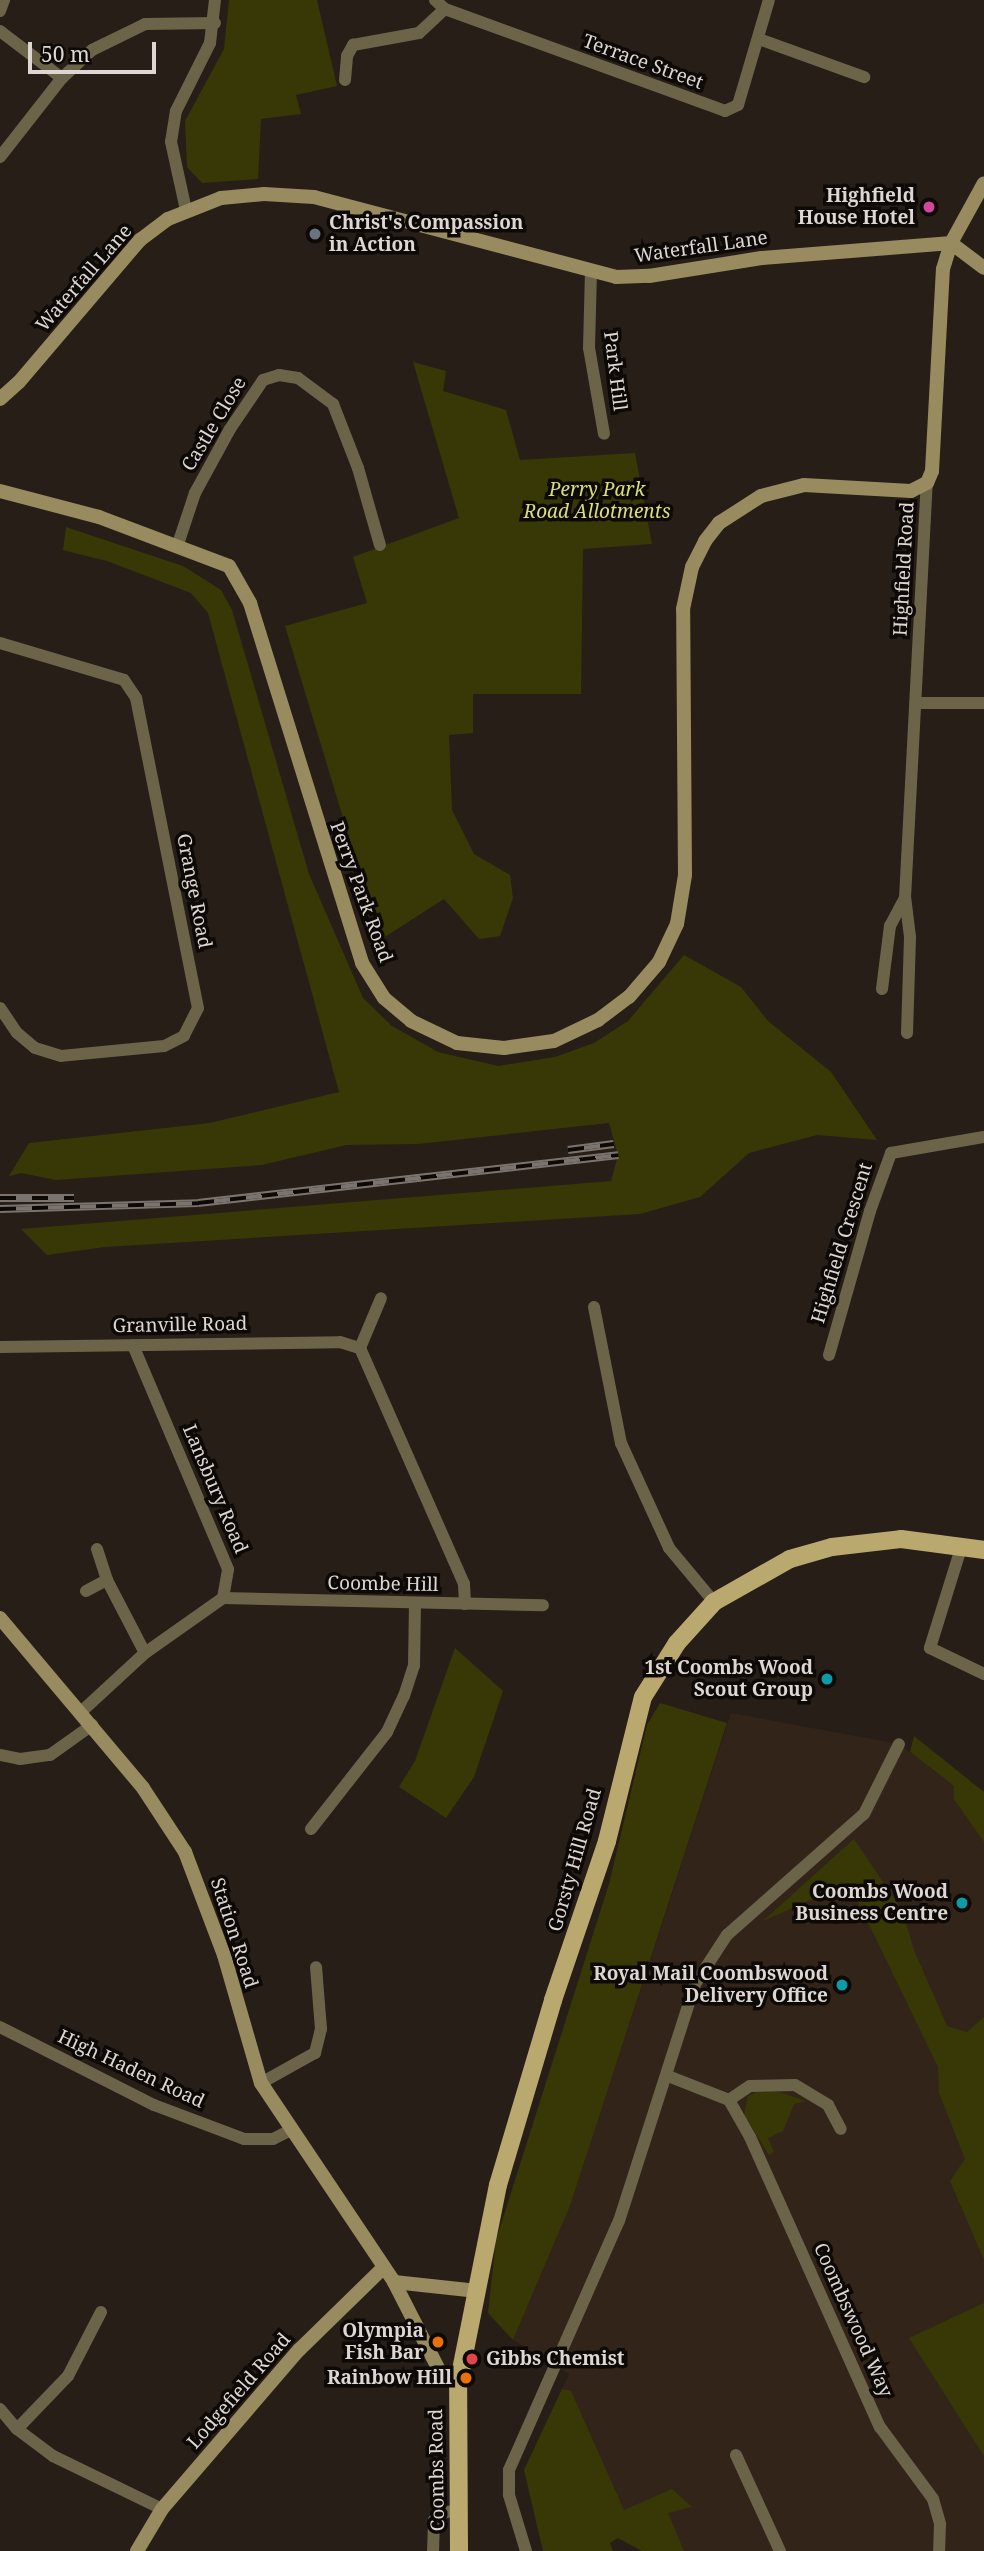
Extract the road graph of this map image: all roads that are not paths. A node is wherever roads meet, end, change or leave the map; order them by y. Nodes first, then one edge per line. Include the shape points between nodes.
1 (4, 0) edge
2 (215, 0) edge
3 (769, 0) edge
4 (440, 4) edge
5 (0, 11) edge
6 (215, 23) junction
7 (0, 31) edge
8 (759, 39) junction
9 (864, 77) dead end
10 (62, 78) junction
11 (345, 80) dead end
12 (0, 157) edge
13 (984, 183) edge
14 (186, 210) junction
15 (951, 243) junction
16 (984, 268) edge
17 (591, 271) junction
18 (1, 399) edge
19 (604, 434) dead end
20 (927, 483) junction
21 (0, 491) edge
22 (178, 544) junction
23 (380, 545) dead end
24 (0, 643) edge
25 (984, 703) edge
26 (916, 704) junction
27 (905, 898) junction
28 (882, 989) dead end
29 (0, 1008) edge
30 (907, 1033) dead end
31 (984, 1136) edge
32 (381, 1298) dead end
33 (594, 1307) dead end
34 (133, 1345) junction
35 (0, 1347) edge
36 (360, 1348) junction
37 (829, 1355) dead end
38 (962, 1545) junction
39 (97, 1549) dead end
40 (984, 1550) edge
41 (107, 1580) junction
42 (86, 1591) dead end
43 (223, 1598) junction
44 (714, 1602) junction
45 (465, 1604) junction
46 (415, 1605) junction
47 (543, 1605) dead end
48 (0, 1618) edge
49 (145, 1653) junction
50 (984, 1674) edge
51 (81, 1712) junction
52 (92, 1726) junction
53 (899, 1744) dead end
54 (0, 1755) edge
55 (312, 1829) dead end
56 (316, 1967) dead end
57 (0, 2027) edge
58 (668, 2076) junction
59 (261, 2083) junction
60 (729, 2100) junction
61 (841, 2129) dead end
62 (289, 2131) junction
63 (383, 2268) junction
64 (394, 2282) junction
65 (478, 2291) junction
66 (101, 2312) dead end
67 (458, 2385) junction
68 (0, 2409) edge
69 (17, 2428) junction
70 (736, 2455) dead end
71 (162, 2508) junction
72 (458, 2511) junction
73 (520, 2548) edge
74 (137, 2551) edge
75 (433, 2551) edge
76 (459, 2551) edge
77 (780, 2551) edge
78 (939, 2551) edge

1 - 5 street
2 - 6 street
3 - 8 street, Terrace Street
4 - 8 street, Terrace Street via 725,111 738,105
4 - 11 street via 419,33 353,46 347,56
6 - 10 street via 145,23 92,50
6 - 14 street via 205,58 181,99 173,124 171,142
7 - 10 street
8 - 9 street
10 - 12 street
13 - 15 street, Highfield Road
14 - 17 street, Waterfall Lane via 221,198 264,194 314,197
14 - 18 street, Waterfall Lane via 140,240
15 - 16 street
15 - 17 street, Waterfall Lane via 762,258 649,276 616,277
15 - 20 street, Highfield Road via 943,270 932,471
17 - 19 street, Park Hill via 589,348
20 - 22 street, Perry Park Road via 911,491 804,485 761,496 719,523 705,541 692,567 683,609 685,862 677,924 659,962 629,997 578,1031 524,1048 457,1043 411,1021 384,998 362,963 246,590 229,566
20 - 26 street, Highfield Road
21 - 22 street, Perry Park Road via 43,500
22 - 23 street, Castle Close via 195,493 230,429 263,380 279,375 298,379 333,404
24 - 29 street, Grange Road via 124,680 136,698 198,1008 184,1036 164,1046 61,1056 35,1048 17,1033
25 - 26 street
26 - 27 street, Highfield Road
27 - 28 street via 890,926
27 - 30 street via 910,937
31 - 37 street, Highfield Crescent via 891,1153
32 - 36 street
33 - 44 street via 621,1443 669,1548
34 - 35 street, Granville Road
34 - 36 street, Granville Road via 340,1342
34 - 43 street, Lansbury Road via 228,1569
36 - 45 street via 464,1584
38 - 40 main road, Gorsty Hill Road
38 - 44 main road, Gorsty Hill Road via 901,1539 832,1547 790,1559
38 - 50 street via 930,1648
39 - 41 street
41 - 42 street
41 - 49 street
43 - 46 street, Coombe Hill
43 - 49 street
44 - 65 main road, Gorsty Hill Road via 663,1663 634,1720 607,1841 498,2183
45 - 46 street, Coombe Hill
45 - 47 street, Coombe Hill
46 - 55 street via 414,1666 404,1696 387,1732
48 - 51 street, Station Road
49 - 51 street
51 - 52 street, Station Road
52 - 54 street via 50,1755 20,1759
52 - 59 street, Station Road via 144,1788 185,1852 224,1955
53 - 58 street via 864,1814 751,1911 708,1958 695,1984
56 - 59 street via 321,2029 315,2053
57 - 62 street, High Haden Road via 154,2105 244,2139 273,2139
58 - 60 street
58 - 73 street via 619,2221 509,2470
59 - 62 street, Station Road
60 - 61 street via 750,2085 795,2085 828,2105
60 - 78 street, Coombswood Way via 750,2137 880,2427 933,2500 940,2524
62 - 63 street, Station Road
63 - 64 street, Station Road
63 - 71 street, Lodgefield Road via 299,2350
64 - 65 street
64 - 67 street, Coombs Road via 439,2370
65 - 67 main road, Gorsty Hill Road
66 - 69 street via 68,2376
67 - 72 main road, Coombs Road
68 - 69 street
69 - 71 street via 53,2456
70 - 77 street
71 - 74 street, Lodgefield Road
72 - 75 street via 445,2512 434,2520
72 - 76 main road, Coombs Road

